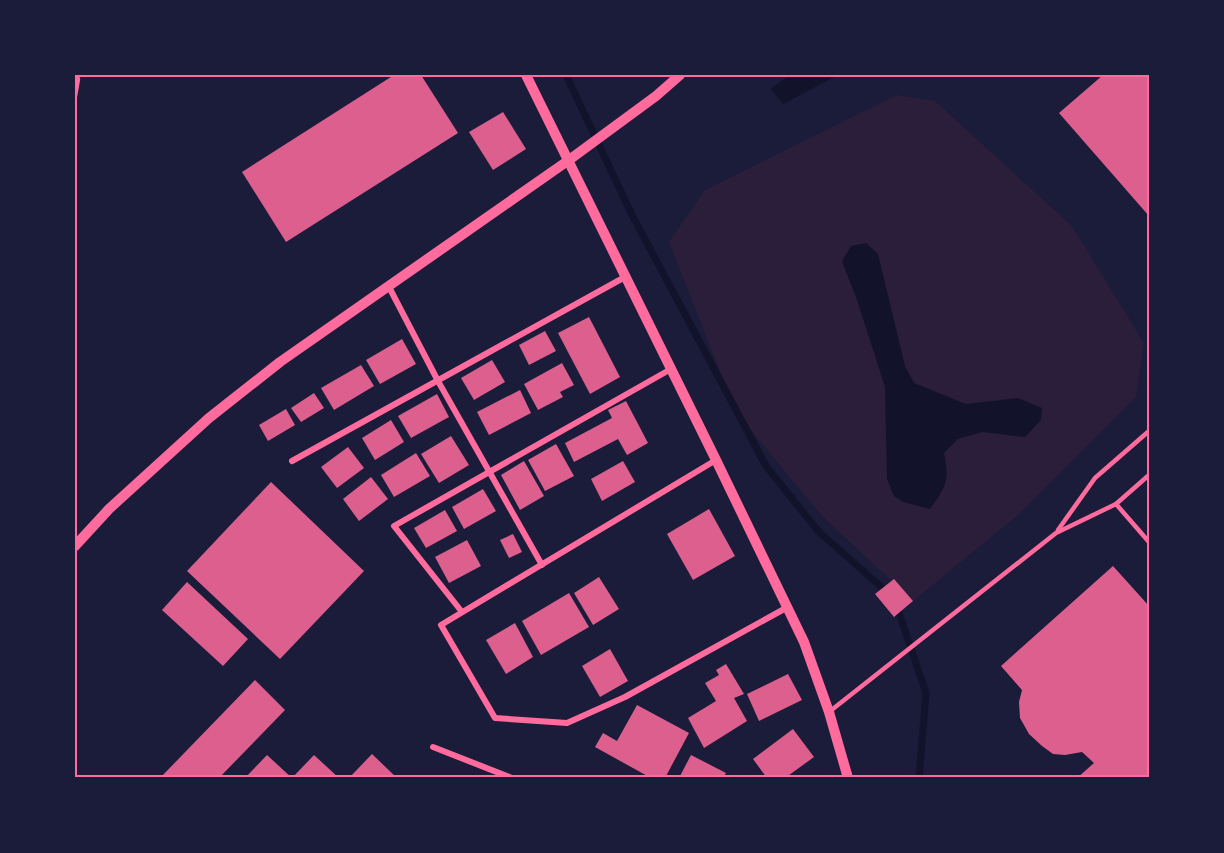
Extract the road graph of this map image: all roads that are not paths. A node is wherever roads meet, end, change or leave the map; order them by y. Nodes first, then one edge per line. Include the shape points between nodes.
1 (83, 75) edge
2 (526, 75) edge
3 (680, 75) edge
4 (76, 79) edge
5 (75, 96) edge
6 (569, 160) junction
7 (625, 277) junction
8 (389, 287) junction
9 (671, 369) junction
10 (438, 381) junction
11 (1149, 431) edge
12 (716, 460) junction
13 (291, 461) dead end
14 (490, 472) junction
15 (1149, 475) edge
16 (1116, 504) junction
17 (1056, 532) junction
18 (1149, 542) edge
19 (75, 546) edge
20 (542, 565) junction
21 (786, 608) junction
22 (462, 612) junction
23 (829, 712) junction
24 (433, 747) dead end
25 (512, 778) edge
26 (848, 778) edge

1 - 4 lane
2 - 6 street
3 - 6 street
4 - 5 lane
6 - 7 street
6 - 8 street
7 - 9 street
7 - 10 street
8 - 10 street
8 - 19 street via 280,362 209,418 109,509
9 - 12 street
9 - 14 street
10 - 13 street
10 - 14 street
11 - 17 lane via 1095,478
12 - 20 street
12 - 21 street
14 - 20 street
14 - 22 street via 394,526
15 - 16 lane
16 - 17 lane
16 - 18 lane
17 - 23 lane
20 - 22 street
21 - 22 street via 625,697 567,723 495,718 441,625
21 - 23 street via 804,642
23 - 26 street
24 - 25 street

